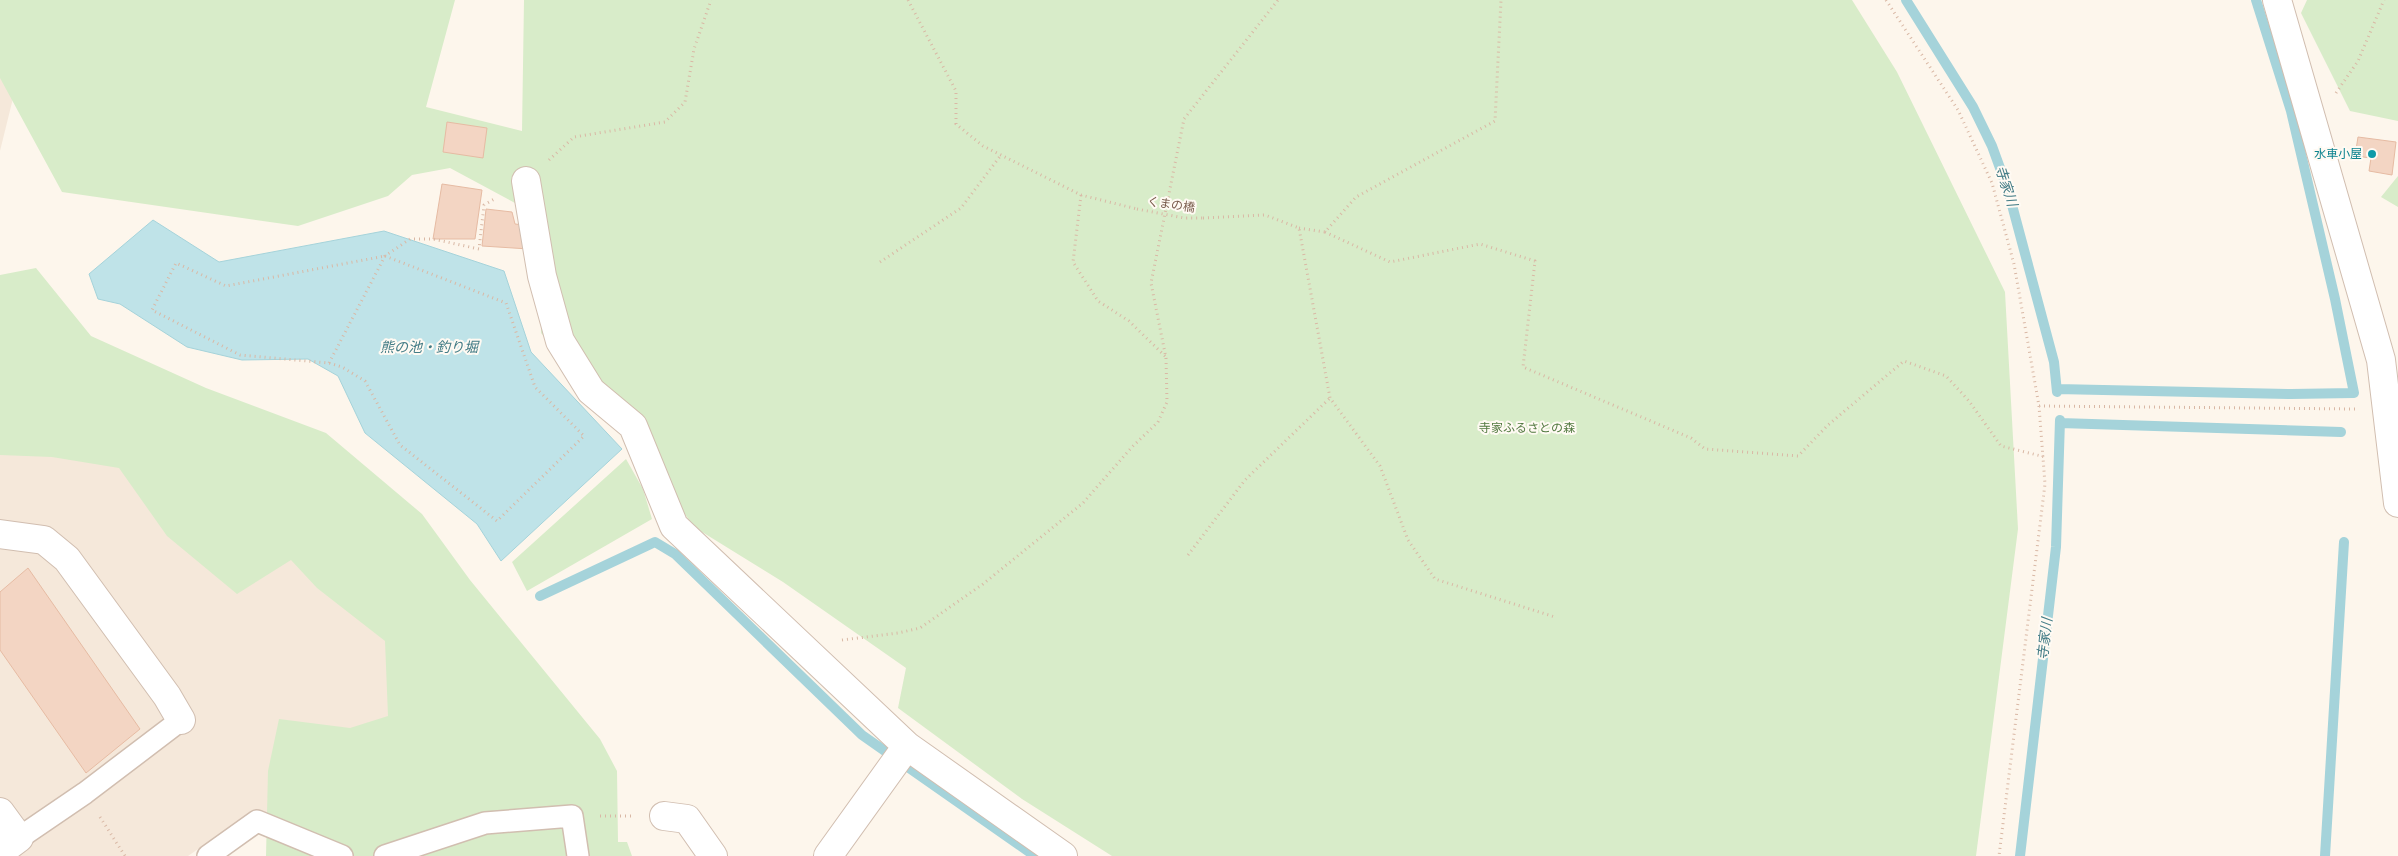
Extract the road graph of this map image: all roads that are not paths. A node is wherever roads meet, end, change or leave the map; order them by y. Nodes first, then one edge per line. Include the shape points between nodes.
1 (2277, 0) edge
2 (526, 180) road end
3 (2390, 358) edge
4 (2398, 503) edge
5 (0, 534) edge
6 (181, 720) joint
7 (907, 746) junction
8 (0, 812) edge
9 (664, 816) dead end
10 (9, 845) edge
11 (208, 856) edge
12 (342, 856) edge
13 (385, 856) edge
14 (578, 856) edge
15 (713, 856) edge
16 (828, 856) edge
17 (1064, 856) edge

1 - 3 street via 2314,126
2 - 7 street via 542,276 560,341 591,391 633,426 674,526
3 - 4 street via 2387,409
5 - 6 street via 44,540 67,559
6 - 10 lane via 85,793
7 - 16 street
7 - 17 street
8 - 10 street
9 - 15 street via 687,819
11 - 12 lane via 257,822
13 - 14 lane via 485,823 572,816

